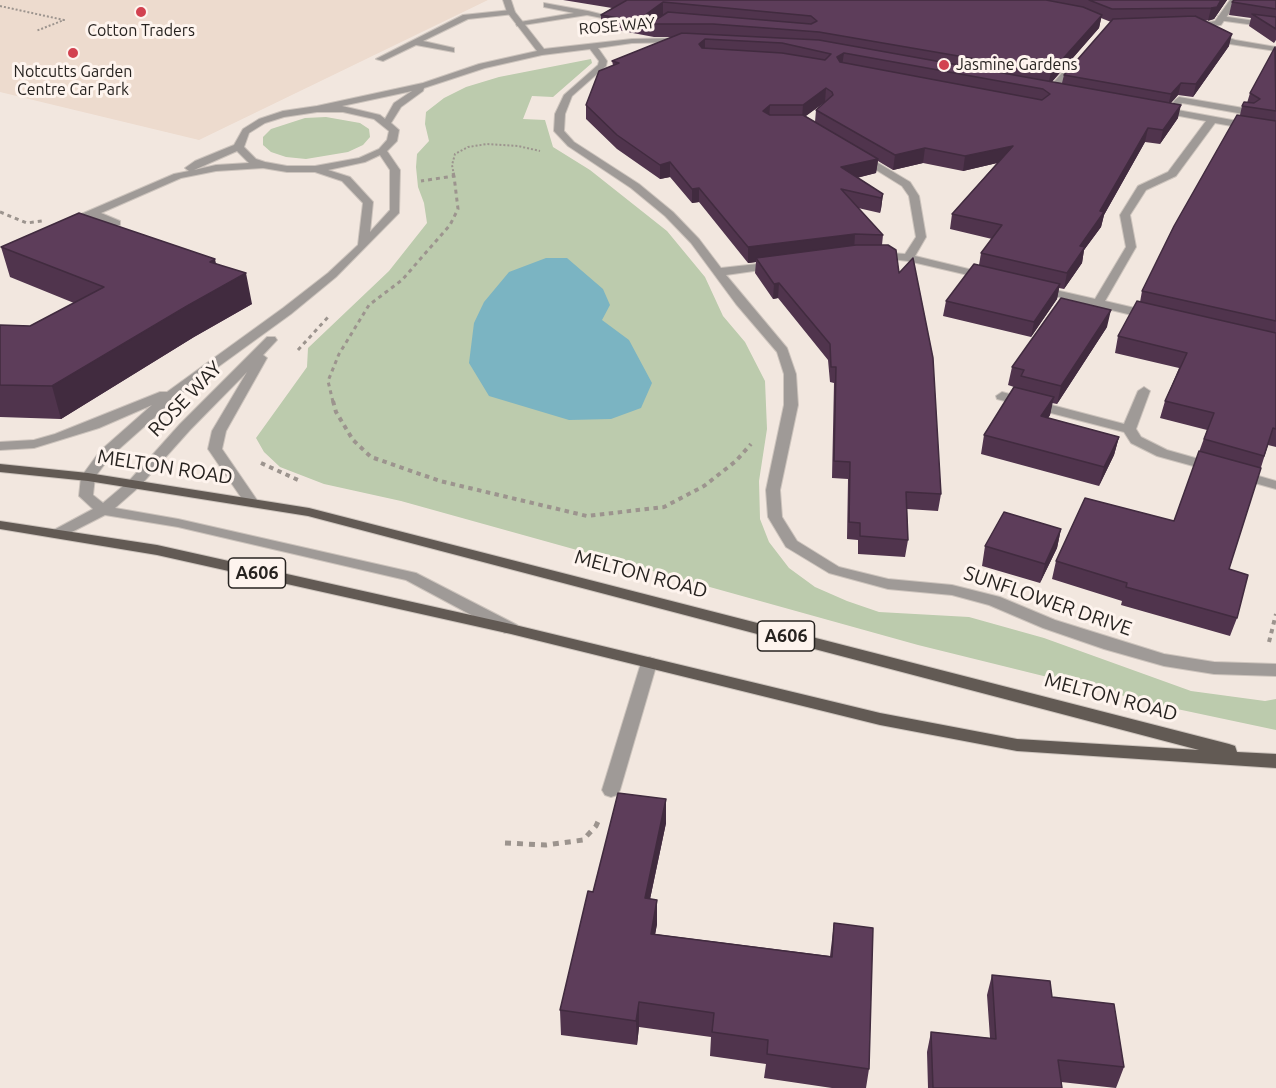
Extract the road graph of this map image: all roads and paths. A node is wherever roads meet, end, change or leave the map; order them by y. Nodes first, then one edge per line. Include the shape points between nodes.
1 (507, 0) edge
2 (1222, 0) edge
3 (1233, 1) edge
4 (548, 5) dead end
5 (0, 6) edge
6 (511, 12) junction
7 (588, 13) junction
8 (612, 18) edge
9 (1221, 18) junction
10 (520, 24) junction
11 (1185, 26) edge
12 (1197, 26) junction
13 (1276, 26) edge
14 (444, 28) junction
15 (36, 30) dead end
16 (462, 32) dead end
17 (688, 40) edge
18 (415, 42) junction
19 (592, 45) junction
20 (1276, 48) edge
21 (451, 50) dead end
22 (543, 52) junction
23 (1084, 54) edge
24 (380, 59) dead end
25 (425, 85) junction
26 (1051, 91) edge
27 (1148, 108) edge
28 (316, 109) junction
29 (1172, 112) junction
30 (1249, 112) edge
31 (1212, 120) junction
32 (387, 123) junction
33 (1276, 131) edge
34 (239, 147) junction
35 (382, 151) junction
36 (542, 152) dead end
37 (852, 152) edge
38 (263, 165) junction
39 (315, 169) junction
40 (178, 176) junction
41 (454, 176) junction
42 (410, 182) dead end
43 (0, 212) edge
44 (92, 213) junction
45 (46, 220) dead end
46 (116, 223) edge
47 (59, 227) edge
48 (363, 246) junction
49 (865, 255) edge
50 (908, 258) junction
51 (790, 263) edge
52 (719, 272) junction
53 (996, 279) edge
54 (1030, 287) edge
55 (1098, 303) junction
56 (287, 311) junction
57 (330, 315) dead end
58 (1163, 318) edge
59 (271, 340) junction
60 (299, 349) dead end
61 (177, 390) junction
62 (1144, 391) dead end
63 (1002, 396) dead end
64 (1130, 429) junction
65 (754, 441) dead end
66 (0, 446) edge
67 (255, 458) dead end
68 (0, 468) edge
69 (88, 477) junction
70 (134, 484) junction
71 (307, 484) dead end
72 (1276, 485) edge
73 (252, 503) junction
74 (103, 510) junction
75 (0, 525) edge
76 (57, 534) junction
77 (1276, 614) edge
78 (512, 629) junction
79 (1267, 650) dead end
80 (649, 663) junction
81 (1276, 670) edge
82 (1270, 761) edge
83 (611, 790) joint
84 (505, 843) dead end

1 - 6 street
2 - 3 street
3 - 9 street
4 - 7 street
5 - 15 path via 64,20
6 - 10 street
6 - 14 street via 466,17
7 - 8 street
7 - 10 street
9 - 12 street via 1218,23
9 - 13 street
10 - 22 street
11 - 12 street
12 - 20 street via 1233,42
14 - 16 street
14 - 18 street
17 - 19 street, ROSE WAY
18 - 21 street
18 - 24 street
19 - 22 street, ROSE WAY
19 - 52 street, SUNFLOWER DRIVE via 603,61 602,66 568,95 560,114 559,130 571,144 656,202
22 - 25 street, ROSE WAY
23 - 26 street
25 - 28 street, ROSE WAY
25 - 32 street, ROSE WAY via 397,105
27 - 29 street
28 - 32 street via 365,113
28 - 34 street via 262,122 246,131
29 - 30 street via 1179,100
29 - 31 street
31 - 33 street
31 - 55 street via 1172,174 1142,188 1125,215 1131,247
32 - 35 street via 394,130 392,141
34 - 38 street
34 - 40 street via 198,163
35 - 39 street via 352,163
35 - 48 street, ROSE WAY via 395,170 395,211
36 - 41 path via 518,146 468,147 455,154
37 - 50 street via 906,184 914,196 921,237
38 - 39 street
38 - 40 street via 216,168
39 - 48 street via 346,179 369,202
40 - 44 street
41 - 42 path
41 - 65 path via 458,209 450,225 402,280 369,305 339,354 328,381 336,412 353,440 371,457 440,481 587,516 664,507 704,486
43 - 45 path via 27,223
44 - 46 street
44 - 47 street
48 - 56 street, ROSE WAY
49 - 50 street
50 - 53 street
51 - 52 street
52 - 81 street, SUNFLOWER DRIVE via 783,351 790,374 791,405 773,490 775,517 791,543 834,570 888,584 952,590 994,601 1070,631 1164,660 1214,668
54 - 55 street
55 - 58 street
56 - 59 street, ROSE WAY
56 - 61 street, ROSE WAY
57 - 60 path
59 - 70 street, ROSE WAY
59 - 73 street, ROSE WAY via 219,431 215,449
61 - 66 street, ROSE WAY via 60,437 34,444
61 - 69 street, ROSE WAY via 105,454
62 - 64 street
63 - 64 street
64 - 72 street via 1136,440 1162,453
67 - 71 path
68 - 69 main road, MELTON ROAD / A606
69 - 70 main road, MELTON ROAD / A606
69 - 74 street via 86,496
70 - 73 main road, MELTON ROAD / A606
70 - 74 street, ROSE WAY
73 - 82 main road, MELTON ROAD / A606 via 309,512 465,551
74 - 76 street, ROSE WAY
74 - 78 street via 178,523 411,576
75 - 76 main road, MELTON ROAD / A606
76 - 78 main road, MELTON ROAD / A606 via 157,550
77 - 79 path
78 - 80 main road, MELTON ROAD / A606
80 - 82 main road, MELTON ROAD / A606 via 880,719 1017,745
80 - 83 street
83 - 84 path via 596,826 583,840

